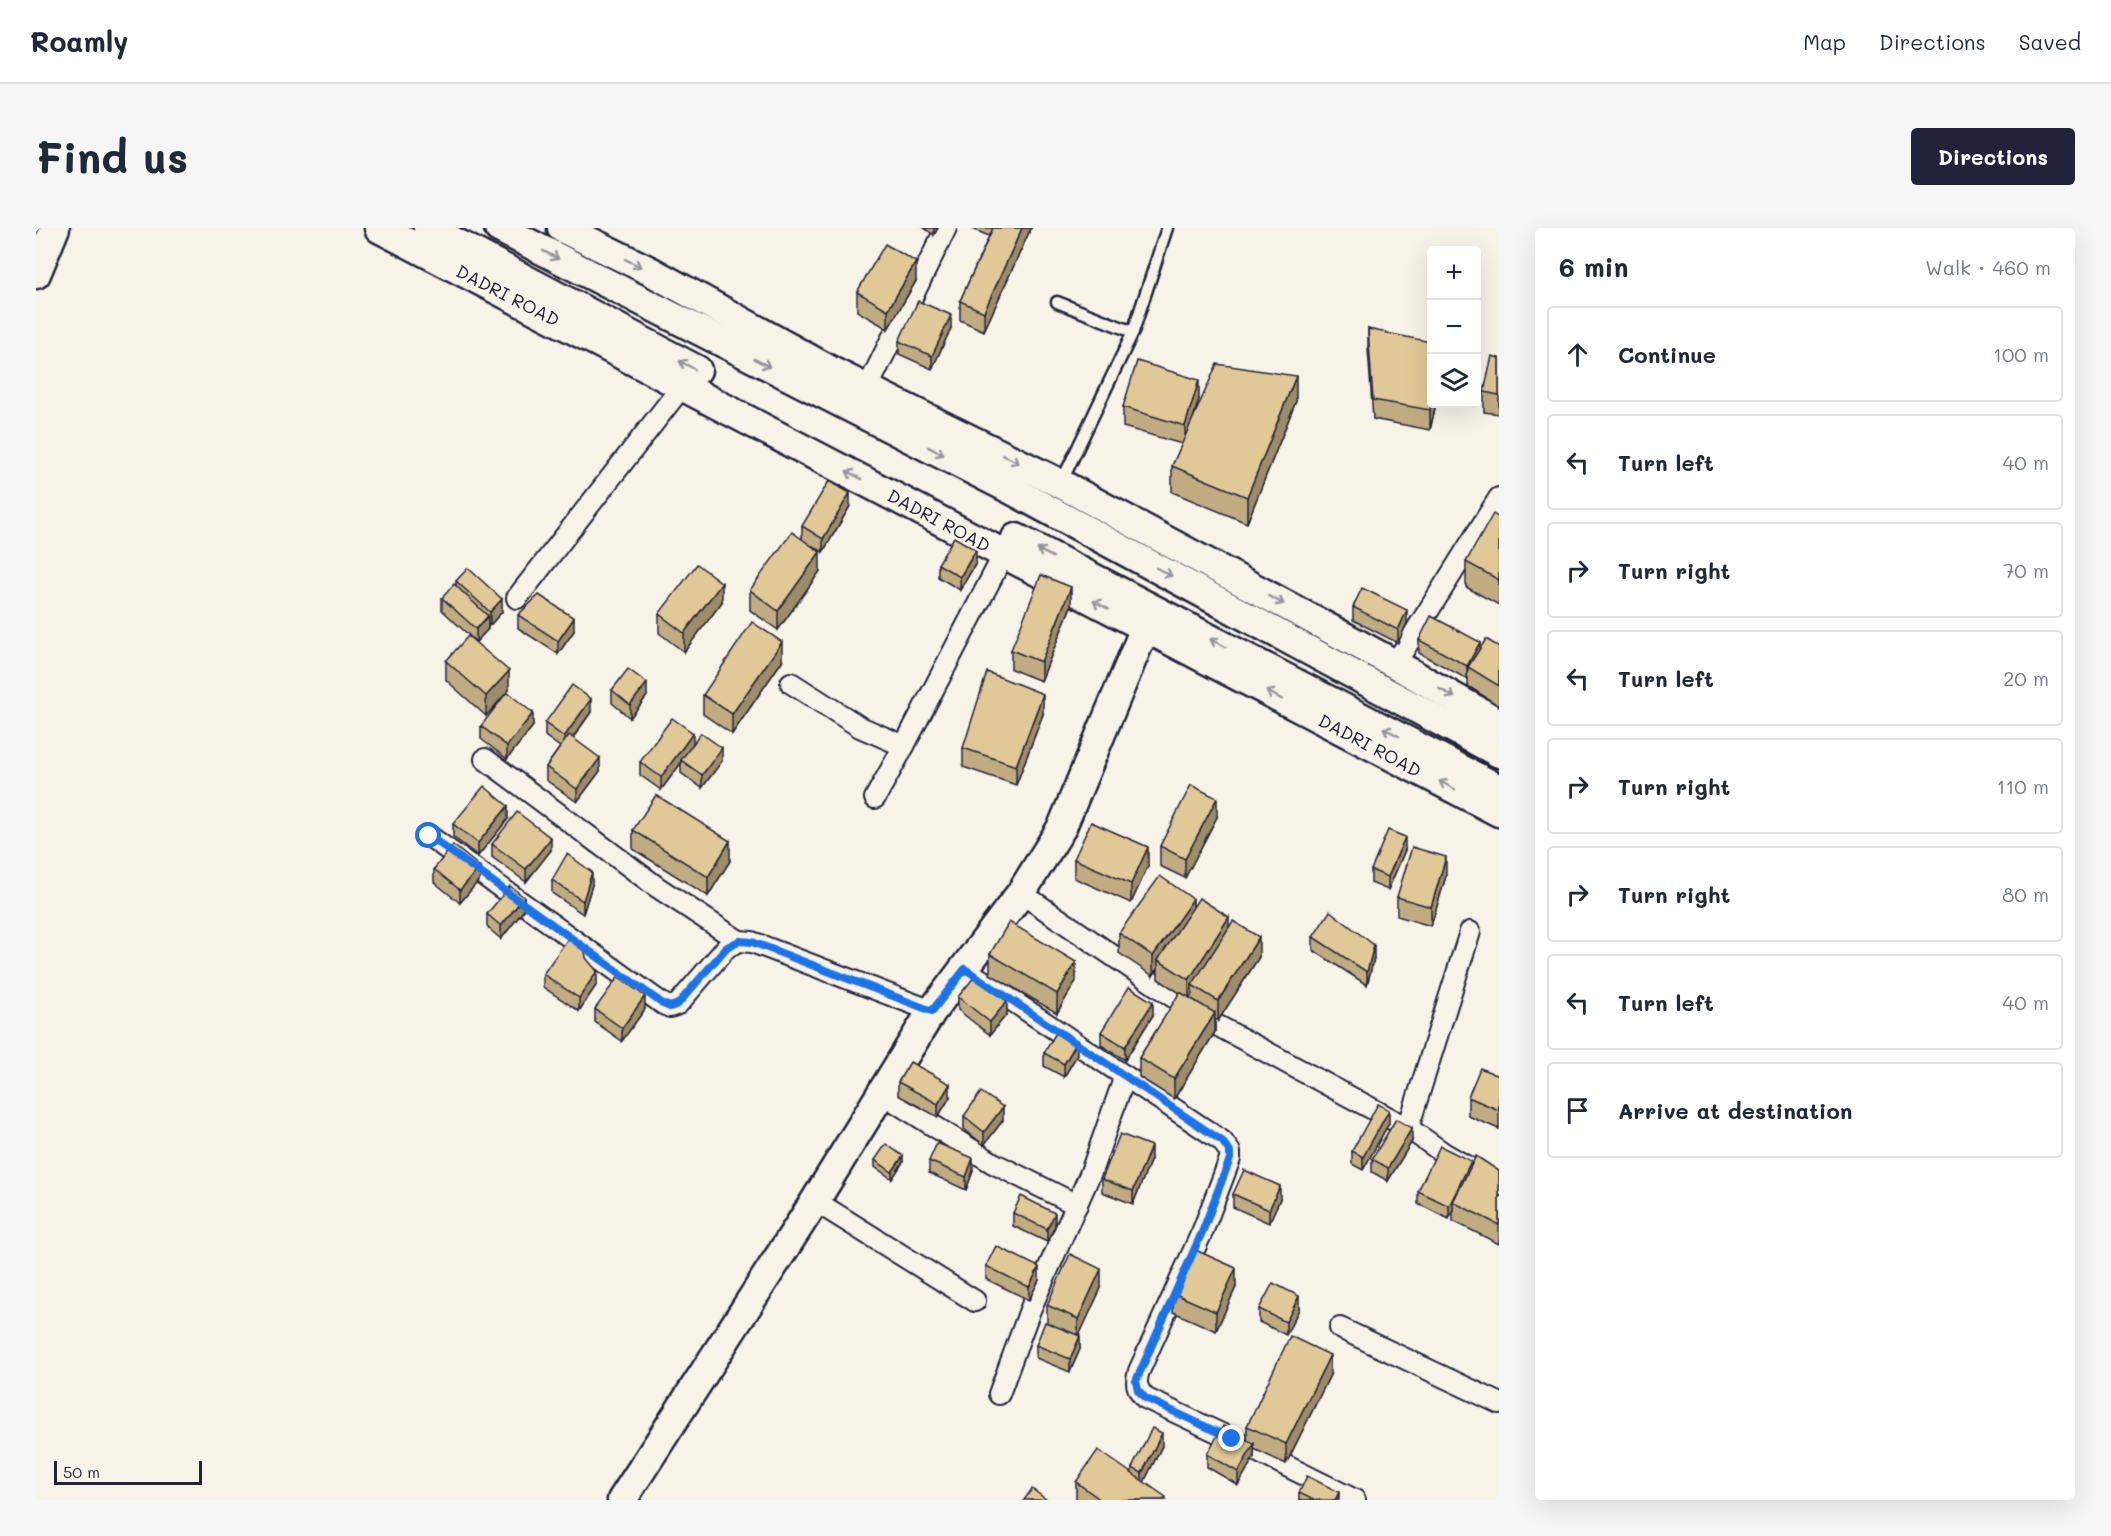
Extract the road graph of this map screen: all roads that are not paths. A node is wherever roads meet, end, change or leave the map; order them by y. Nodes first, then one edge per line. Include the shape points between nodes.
1 (54, 228) edge
2 (379, 228) edge
3 (428, 228) edge
4 (499, 228) edge
5 (562, 228) edge
6 (946, 228) edge
7 (1167, 228) edge
8 (36, 274) edge
9 (1057, 302) dead end
10 (1133, 332) junction
11 (683, 385) junction
12 (867, 389) junction
13 (1061, 483) junction
14 (1499, 498) edge
15 (1004, 554) junction
16 (517, 598) dead end
17 (1145, 628) junction
18 (1395, 664) junction
19 (791, 683) dead end
20 (1499, 723) edge
21 (904, 746) junction
22 (1499, 753) edge
23 (485, 759) dead end
24 (1499, 789) edge
25 (875, 798) dead end
26 (1499, 812) edge
27 (429, 836) dead end
28 (1021, 893) junction
29 (1470, 932) dead end
30 (739, 941) junction
31 (965, 969) junction
32 (932, 1011) junction
33 (1125, 1076) junction
34 (881, 1093) junction
35 (1408, 1128) junction
36 (1499, 1185) edge
37 (815, 1201) junction
38 (1077, 1205) junction
39 (975, 1301) dead end
40 (1340, 1328) dead end
41 (999, 1394) dead end
42 (1499, 1403) edge
43 (622, 1500) edge
44 (1355, 1500) edge

1 - 8 street
2 - 11 street, DADRI ROAD
24 -> 3 street
4 -> 22 street via 1012,490
5 -> 12 street via 650,271
6 - 12 street
7 - 10 lane
9 - 10 lane
10 - 13 lane
15 -> 11 street, DADRI ROAD
11 - 16 street
12 -> 13 street
13 -> 18 street
14 - 18 street
17 -> 15 street, DADRI ROAD
15 - 21 street
26 -> 17 street, DADRI ROAD
17 - 28 street via 1062,826
18 -> 20 street
19 - 21 street via 860,727
21 - 25 street
23 - 30 street via 657,887
27 - 30 street via 670,1007 678,1004 727,947
28 - 31 street
28 - 35 street via 1207,1020
29 - 35 street
30 - 32 street via 752,942
31 - 32 street
31 - 33 street
32 - 34 street
33 - 38 street
33 - 44 street via 1222,1141 1230,1152 1203,1230 1139,1371 1138,1390 1145,1398
34 - 37 street
34 - 38 street via 993,1162
35 - 36 street
37 - 39 street
37 - 43 street
38 - 41 street via 1030,1310
40 - 42 street

